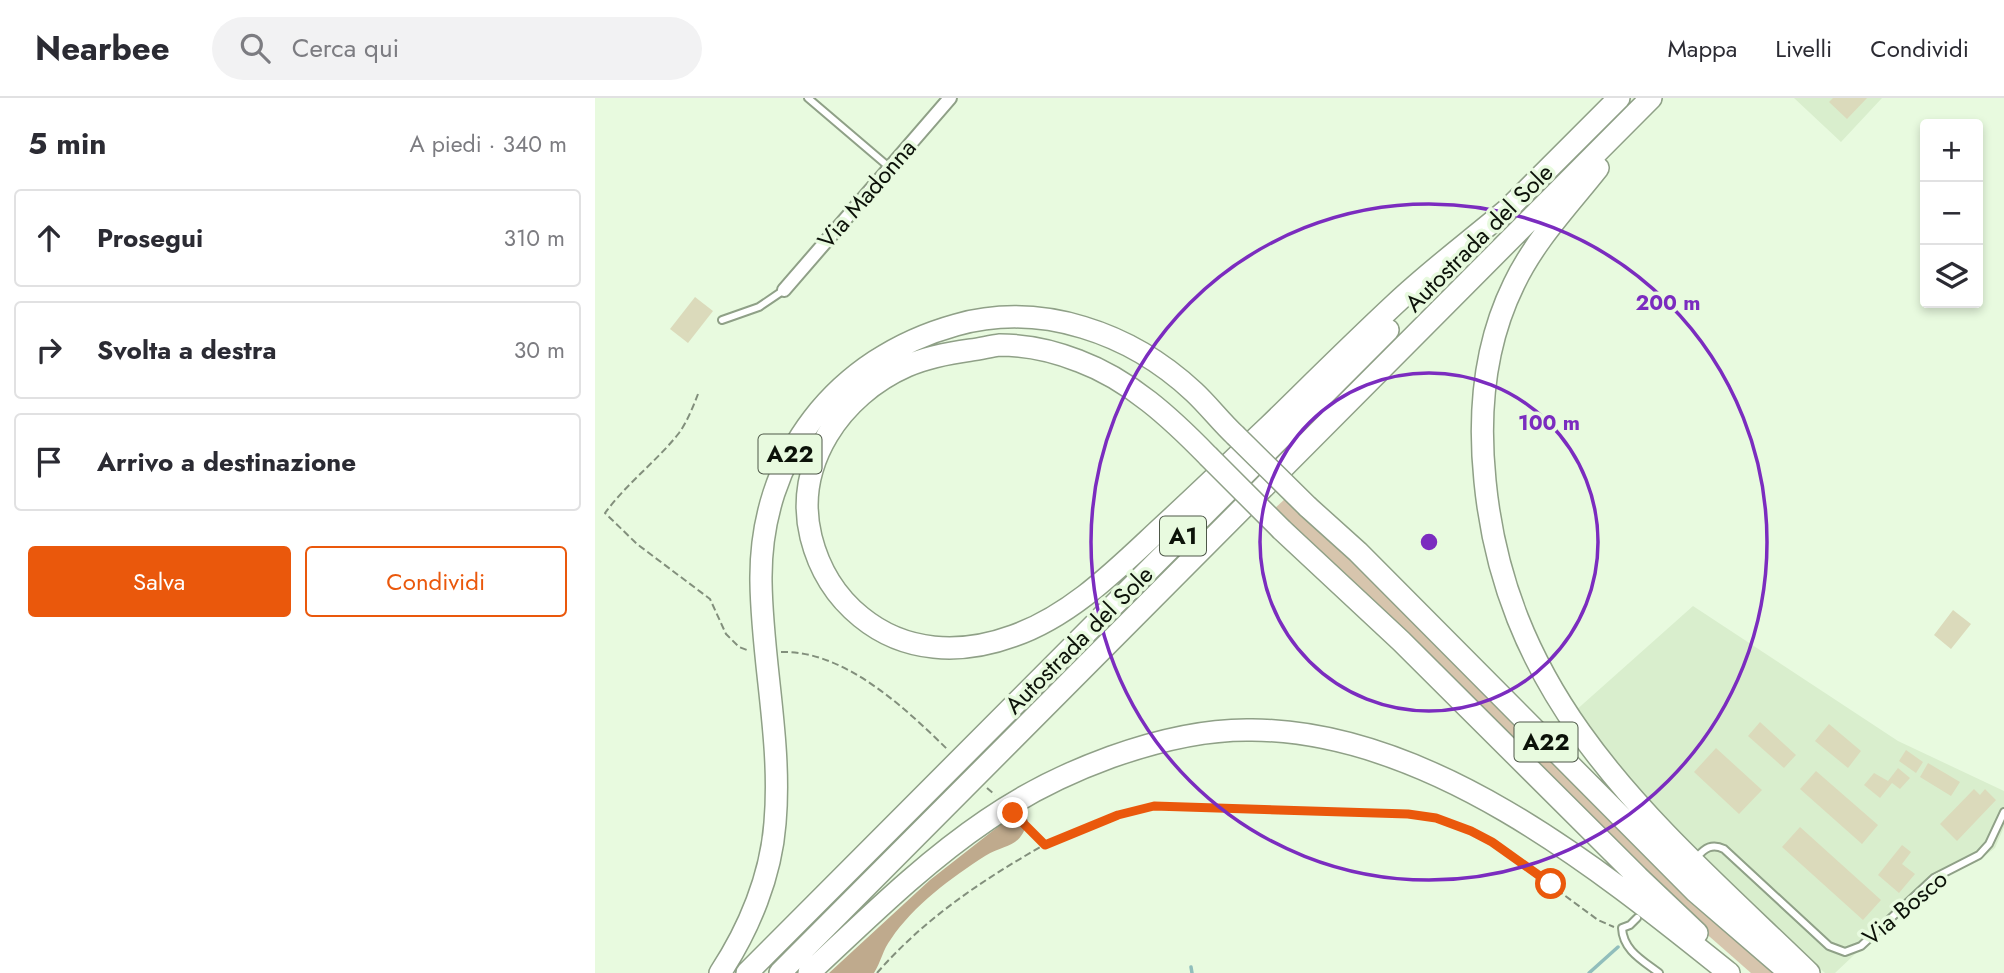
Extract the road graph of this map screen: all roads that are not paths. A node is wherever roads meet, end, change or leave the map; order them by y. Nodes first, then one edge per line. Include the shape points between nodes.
1 (808, 98) edge
2 (950, 98) edge
3 (1619, 98) edge
4 (1653, 98) edge
5 (889, 167) junction
6 (1508, 209) junction
7 (784, 290) joint
8 (722, 320) dead end
9 (2004, 811) edge
10 (1697, 857) dead end
11 (1637, 918) dead end
12 (720, 973) edge
13 (747, 973) edge
14 (780, 973) edge
15 (809, 973) edge
16 (1659, 973) edge
17 (1729, 973) edge
18 (1743, 973) edge
19 (1790, 973) edge
20 (1808, 973) edge

1 - 5 lane
2 - 5 street, Via Madonna
3 - 6 highway, Autostrada del Sole / A1
4 - 14 highway, Autostrada del Sole / A1
4 - 20 highway via 1540,239 1506,302 1483,394 1491,529 1521,625 1552,690 1590,748 1663,832
5 - 7 street, Via Madonna
6 - 13 highway, Autostrada del Sole / A1
6 - 18 highway, A1, bridge via 1397,302 1122,564 1073,605 1028,630 957,650 916,645 868,623 836,592 821,568 807,512 810,476 838,418 870,388 909,364 997,345 1081,361 1148,401 1208,457 1282,530 1401,641 1638,877
7 - 8 lane via 759,307
9 - 10 lane, Via Bosco via 1979,855 1934,878 1850,951 1829,946 1724,849 1709,847
11 - 16 lane via 1622,928 1624,942
12 - 19 highway, A22, bridge via 758,899 775,826 776,768 761,582 772,496 791,451 834,394 894,348 938,330 1013,316 1102,333 1155,362 1196,394 1686,883
15 - 17 highway via 931,862 988,819 1049,783 1149,745 1204,733 1251,730 1300,733 1356,745 1475,793 1587,865

